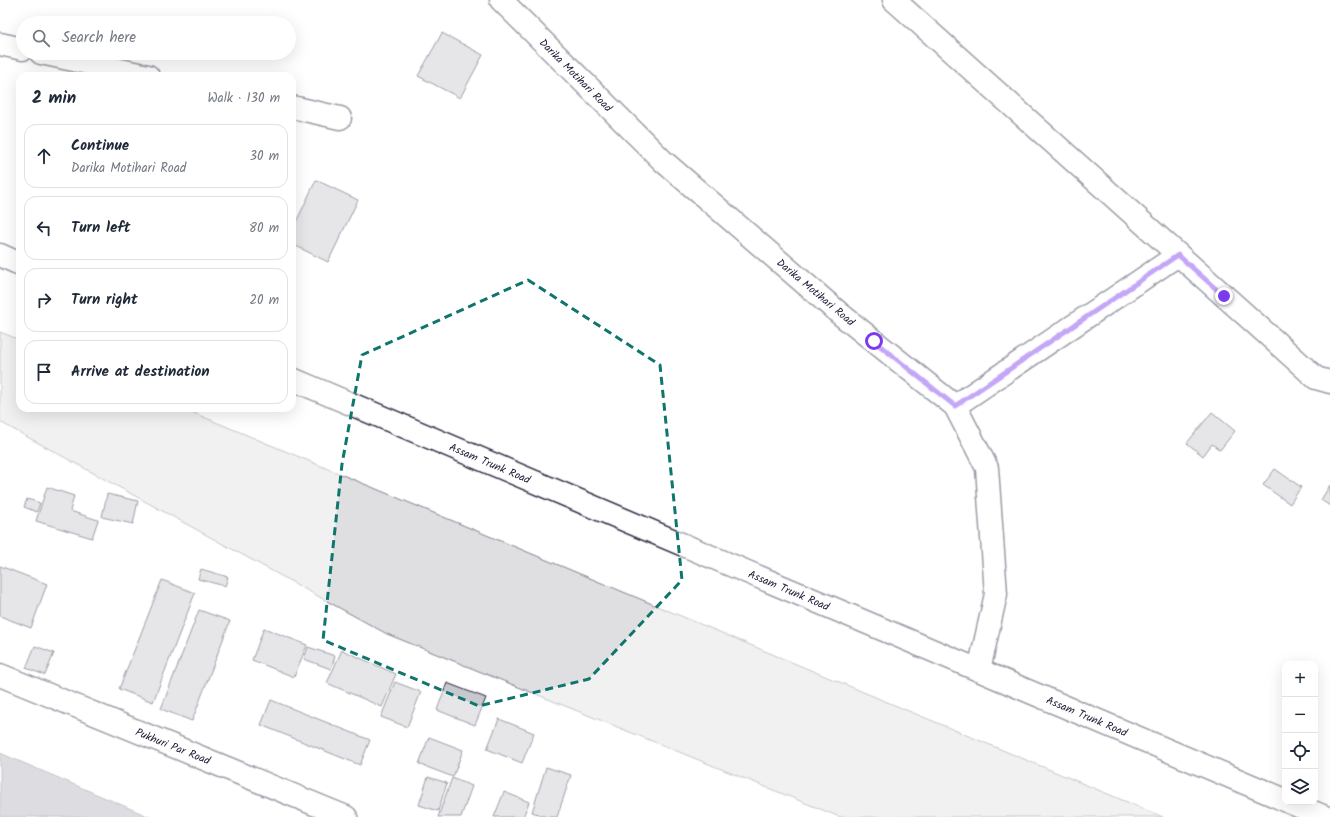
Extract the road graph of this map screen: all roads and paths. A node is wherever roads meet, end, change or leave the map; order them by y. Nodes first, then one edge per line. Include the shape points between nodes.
1 (501, 0) edge
2 (894, 0) edge
3 (0, 44) edge
4 (16, 47) edge
5 (74, 60) edge
6 (130, 72) edge
7 (296, 108) edge
8 (340, 118) dead end
9 (0, 255) edge
10 (1178, 255) junction
11 (16, 262) edge
12 (296, 381) edge
13 (1330, 382) edge
14 (963, 400) junction
15 (979, 670) junction
16 (0, 675) edge
17 (1282, 799) edge
18 (1297, 805) edge
19 (346, 817) edge
20 (1325, 817) edge

1 - 14 main road, Darika Motihari Road via 663,161 839,313
2 - 10 main road
3 - 4 main road
5 - 6 main road
7 - 8 main road
9 - 11 main road
10 - 13 main road via 1316,378
10 - 14 main road
12 - 15 main road, Assam Trunk Road
14 - 15 main road, Darika Motihari Road via 987,468 996,594
15 - 17 main road, Assam Trunk Road
16 - 19 main road, Pukhuri Par Road
18 - 20 main road

